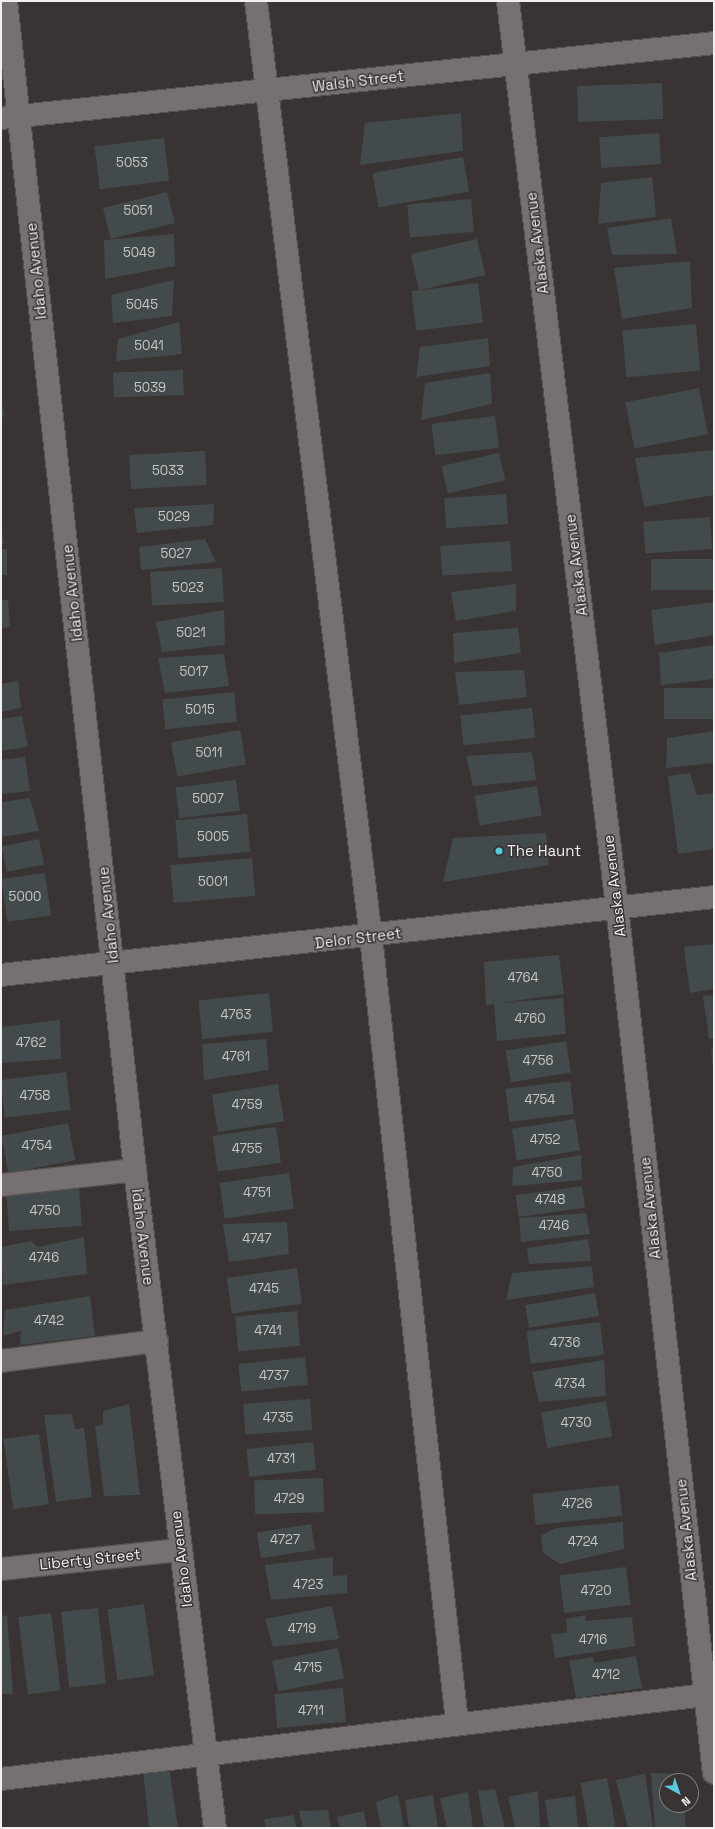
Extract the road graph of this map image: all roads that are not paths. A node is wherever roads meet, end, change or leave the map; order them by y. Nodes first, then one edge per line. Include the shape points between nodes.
1 (6, 1) edge
2 (256, 1) edge
3 (508, 1) edge
4 (714, 42) edge
5 (515, 63) junction
6 (266, 92) junction
7 (10, 117) edge
8 (714, 897) edge
9 (617, 907) junction
10 (371, 936) junction
11 (114, 965) junction
12 (1, 975) edge
13 (135, 1170) junction
14 (1, 1185) edge
15 (157, 1341) junction
16 (1, 1361) edge
17 (180, 1550) junction
18 (1, 1569) edge
19 (709, 1695) edge
20 (457, 1722) junction
21 (206, 1756) junction
22 (714, 1773) edge
23 (1, 1779) edge
24 (215, 1828) edge

1 - 7 street, Idaho Avenue
2 - 6 street
3 - 5 street, Alaska Avenue
4 - 5 street, Walsh Street
5 - 6 street, Walsh Street
5 - 9 street, Alaska Avenue
6 - 7 street, Walsh Street
6 - 10 street
7 - 11 street, Idaho Avenue
8 - 9 street, Delor Street
9 - 10 street, Delor Street
9 - 19 street, Alaska Avenue
10 - 11 street, Delor Street
10 - 20 street
11 - 12 street, Delor Street
11 - 13 street, Idaho Avenue
13 - 14 street
13 - 15 street, Idaho Avenue
15 - 16 street
15 - 17 street, Idaho Avenue
17 - 18 street, Liberty Street
17 - 21 street, Idaho Avenue
19 - 20 street
19 - 22 street, Alaska Avenue
20 - 21 street
21 - 23 street
21 - 24 street, Idaho Avenue

